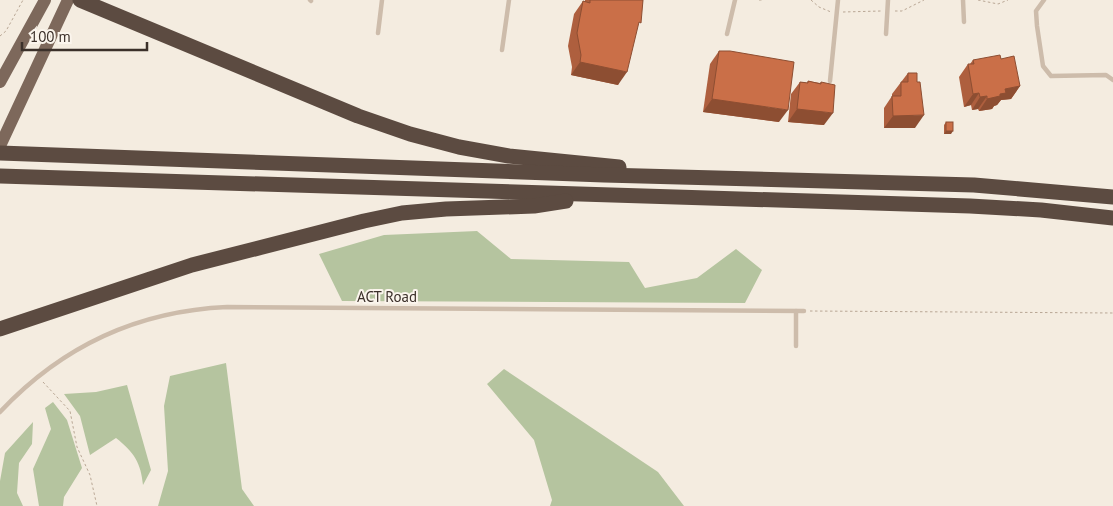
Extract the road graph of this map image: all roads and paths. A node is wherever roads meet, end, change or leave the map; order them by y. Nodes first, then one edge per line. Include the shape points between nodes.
1 (23, 0) edge
2 (45, 0) edge
3 (68, 0) edge
4 (80, 0) edge
5 (382, 0) edge
6 (509, 0) edge
7 (734, 0) edge
8 (759, 0) edge
9 (762, 0) edge
10 (810, 0) edge
11 (838, 0) edge
12 (888, 0) edge
13 (924, 0) edge
14 (963, 0) edge
15 (978, 0) edge
16 (1008, 0) edge
17 (1044, 0) edge
18 (887, 11) junction
19 (836, 12) junction
20 (964, 22) dead end
21 (378, 34) dead end
22 (727, 34) dead end
23 (886, 34) dead end
24 (0, 36) edge
25 (502, 50) dead end
26 (1113, 80) edge
27 (830, 81) dead end
28 (0, 82) edge
29 (0, 146) edge
30 (0, 153) edge
31 (0, 176) edge
32 (643, 176) junction
33 (602, 196) junction
34 (1113, 197) edge
35 (1113, 218) edge
36 (796, 311) junction
37 (804, 311) joint
38 (1113, 313) edge
39 (0, 329) edge
40 (796, 346) dead end
41 (38, 376) junction
42 (0, 412) edge
43 (97, 506) edge

1 - 24 path
2 - 28 main road
3 - 29 main road
4 - 32 highway via 358,116 410,134 510,156 614,166
5 - 21 lane
6 - 25 lane
7 - 22 lane
8 - 9 path
10 - 19 path via 819,7
11 - 19 lane
12 - 18 lane
13 - 18 path via 902,11
14 - 20 lane
15 - 16 path via 998,4
17 - 26 lane via 1036,11 1037,26 1043,66 1051,76 1106,75
18 - 19 path
18 - 23 lane
19 - 27 lane
30 - 32 highway
31 - 33 highway
32 - 34 highway via 974,185
33 - 35 highway via 970,206
33 - 39 highway via 534,206 402,213 364,221 192,265
36 - 37 lane, ACT Road
36 - 40 lane
36 - 41 lane, ACT Road via 206,308 165,314 116,329 79,347
37 - 38 path
41 - 42 lane, ACT Road
41 - 43 path via 70,411 77,448 90,475

